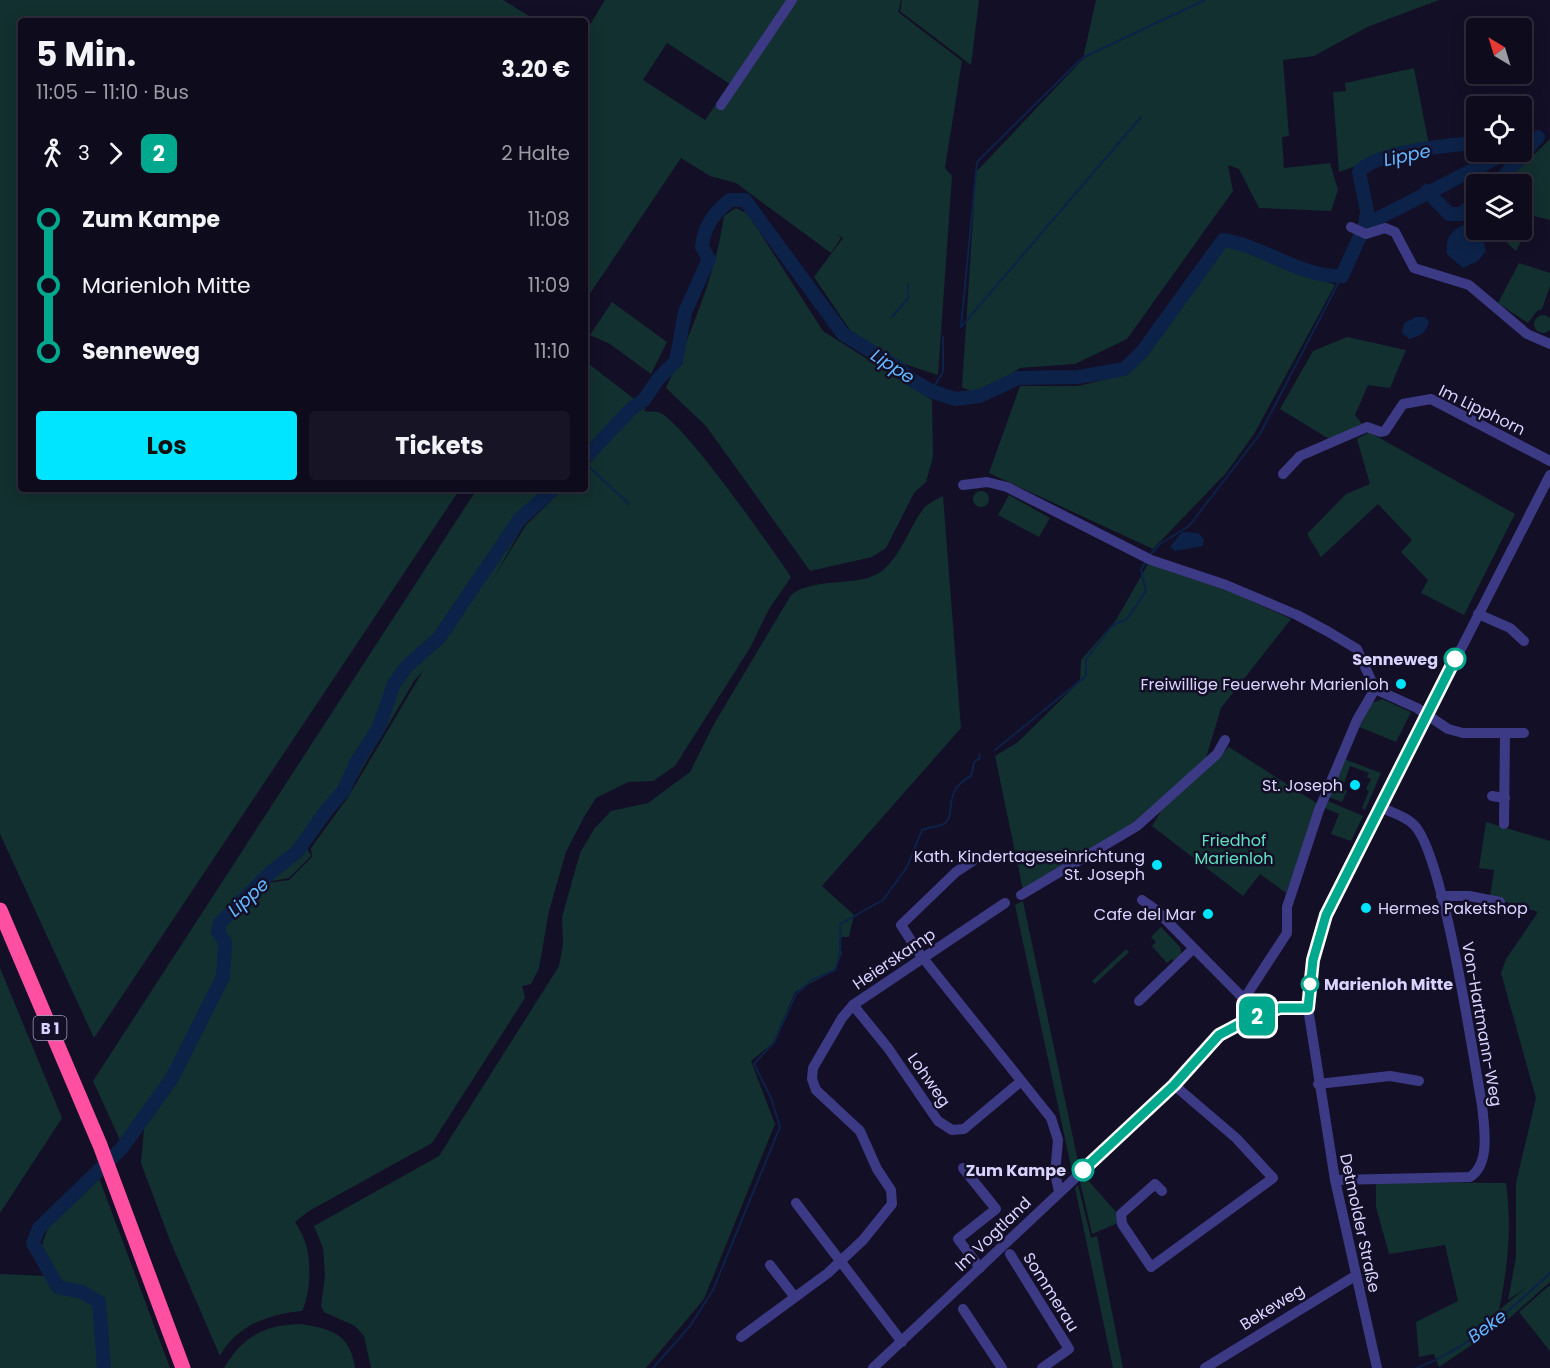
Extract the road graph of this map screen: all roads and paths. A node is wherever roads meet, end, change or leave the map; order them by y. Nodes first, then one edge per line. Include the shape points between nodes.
1 (792, 0) edge
2 (722, 105) dead end
3 (1357, 231) dead end
4 (1550, 344) edge
5 (1550, 461) edge
6 (1283, 474) dead end
7 (1550, 475) edge
8 (963, 485) dead end
9 (1478, 614) junction
10 (1524, 641) dead end
11 (1375, 689) junction
12 (1426, 715) junction
13 (1524, 733) dead end
14 (1505, 734) junction
15 (1225, 740) dead end
16 (1492, 796) dead end
17 (1505, 798) junction
18 (1380, 807) junction
19 (1504, 824) dead end
20 (977, 858) dead end
21 (1022, 895) dead end
22 (1440, 896) junction
23 (1142, 900) dead end
24 (1500, 902) dead end
25 (1005, 903) dead end
26 (0, 910) edge
27 (1193, 949) junction
28 (923, 957) junction
29 (1244, 999) junction
30 (1139, 1001) dead end
31 (853, 1005) junction
32 (1308, 1008) junction
33 (1251, 1018) junction
34 (1419, 1081) dead end
35 (1020, 1082) junction
36 (1318, 1084) junction
37 (1174, 1085) junction
38 (963, 1168) dead end
39 (1335, 1180) junction
40 (1059, 1191) junction
41 (1162, 1191) dead end
42 (796, 1203) dead end
43 (1010, 1254) dead end
44 (841, 1261) junction
45 (770, 1265) dead end
46 (980, 1268) junction
47 (1354, 1276) junction
48 (794, 1296) junction
49 (963, 1309) dead end
50 (741, 1337) dead end
51 (902, 1342) junction
52 (183, 1368) edge
53 (873, 1368) edge
54 (1002, 1368) edge
55 (1042, 1368) edge
56 (1206, 1368) edge
57 (1377, 1368) edge

1 - 2 street
3 - 4 street via 1385,228 1395,232 1414,267 1469,285 1527,334
5 - 6 street, Im Lipphorn via 1431,399 1403,404 1385,431 1367,427 1300,456
7 - 9 street, Detmolder Straße
8 - 11 street via 987,482 1007,487 1147,558 1298,615 1357,649
9 - 10 street via 1510,628
9 - 12 street, Detmolder Straße
11 - 12 street
11 - 29 street via 1357,720 1319,810 1287,907 1287,933
12 - 14 street via 1463,733
12 - 18 street, Detmolder Straße
13 - 14 street
14 - 17 street
15 - 21 street via 1217,754 1137,826
16 - 17 street
17 - 19 street
18 - 22 street, Von-Hartmann-Weg via 1411,822 1419,832 1426,843
18 - 32 street, Detmolder Straße via 1326,915 1313,960
20 - 28 street via 956,872 902,925
22 - 24 street
22 - 39 street, Von-Hartmann-Weg via 1482,1105 1485,1128 1479,1172 1470,1177
23 - 27 street
25 - 28 street, Heierskamp
26 - 52 highway, B 1 via 100,1145
27 - 29 street
27 - 30 street
28 - 31 street, Heierskamp
28 - 35 street
29 - 33 street
31 - 35 street, Lohweg via 945,1127 964,1129
31 - 44 street, Heierskamp via 817,1060 812,1079 819,1093 860,1131 893,1200 885,1216
32 - 33 street, Im Vogtland via 1280,1008
32 - 36 street, Detmolder Straße
33 - 37 street, Im Vogtland via 1219,1035
34 - 36 street via 1390,1076
35 - 40 street via 1051,1118 1058,1135 1055,1174
36 - 39 street, Detmolder Straße
37 - 40 street, Im Vogtland
37 - 41 street via 1236,1138 1273,1178 1151,1267 1122,1224 1121,1214 1155,1184
38 - 46 street via 996,1209 958,1239
39 - 47 street, Detmolder Straße
40 - 46 street, Im Vogtland
42 - 44 street
43 - 55 street, Sommerau via 1069,1349
44 - 48 street
44 - 51 street
45 - 48 street
46 - 51 street, Im Vogtland
47 - 56 street, Bekeweg
47 - 57 street, Detmolder Straße
48 - 50 street
49 - 54 street
51 - 53 street, Im Vogtland

